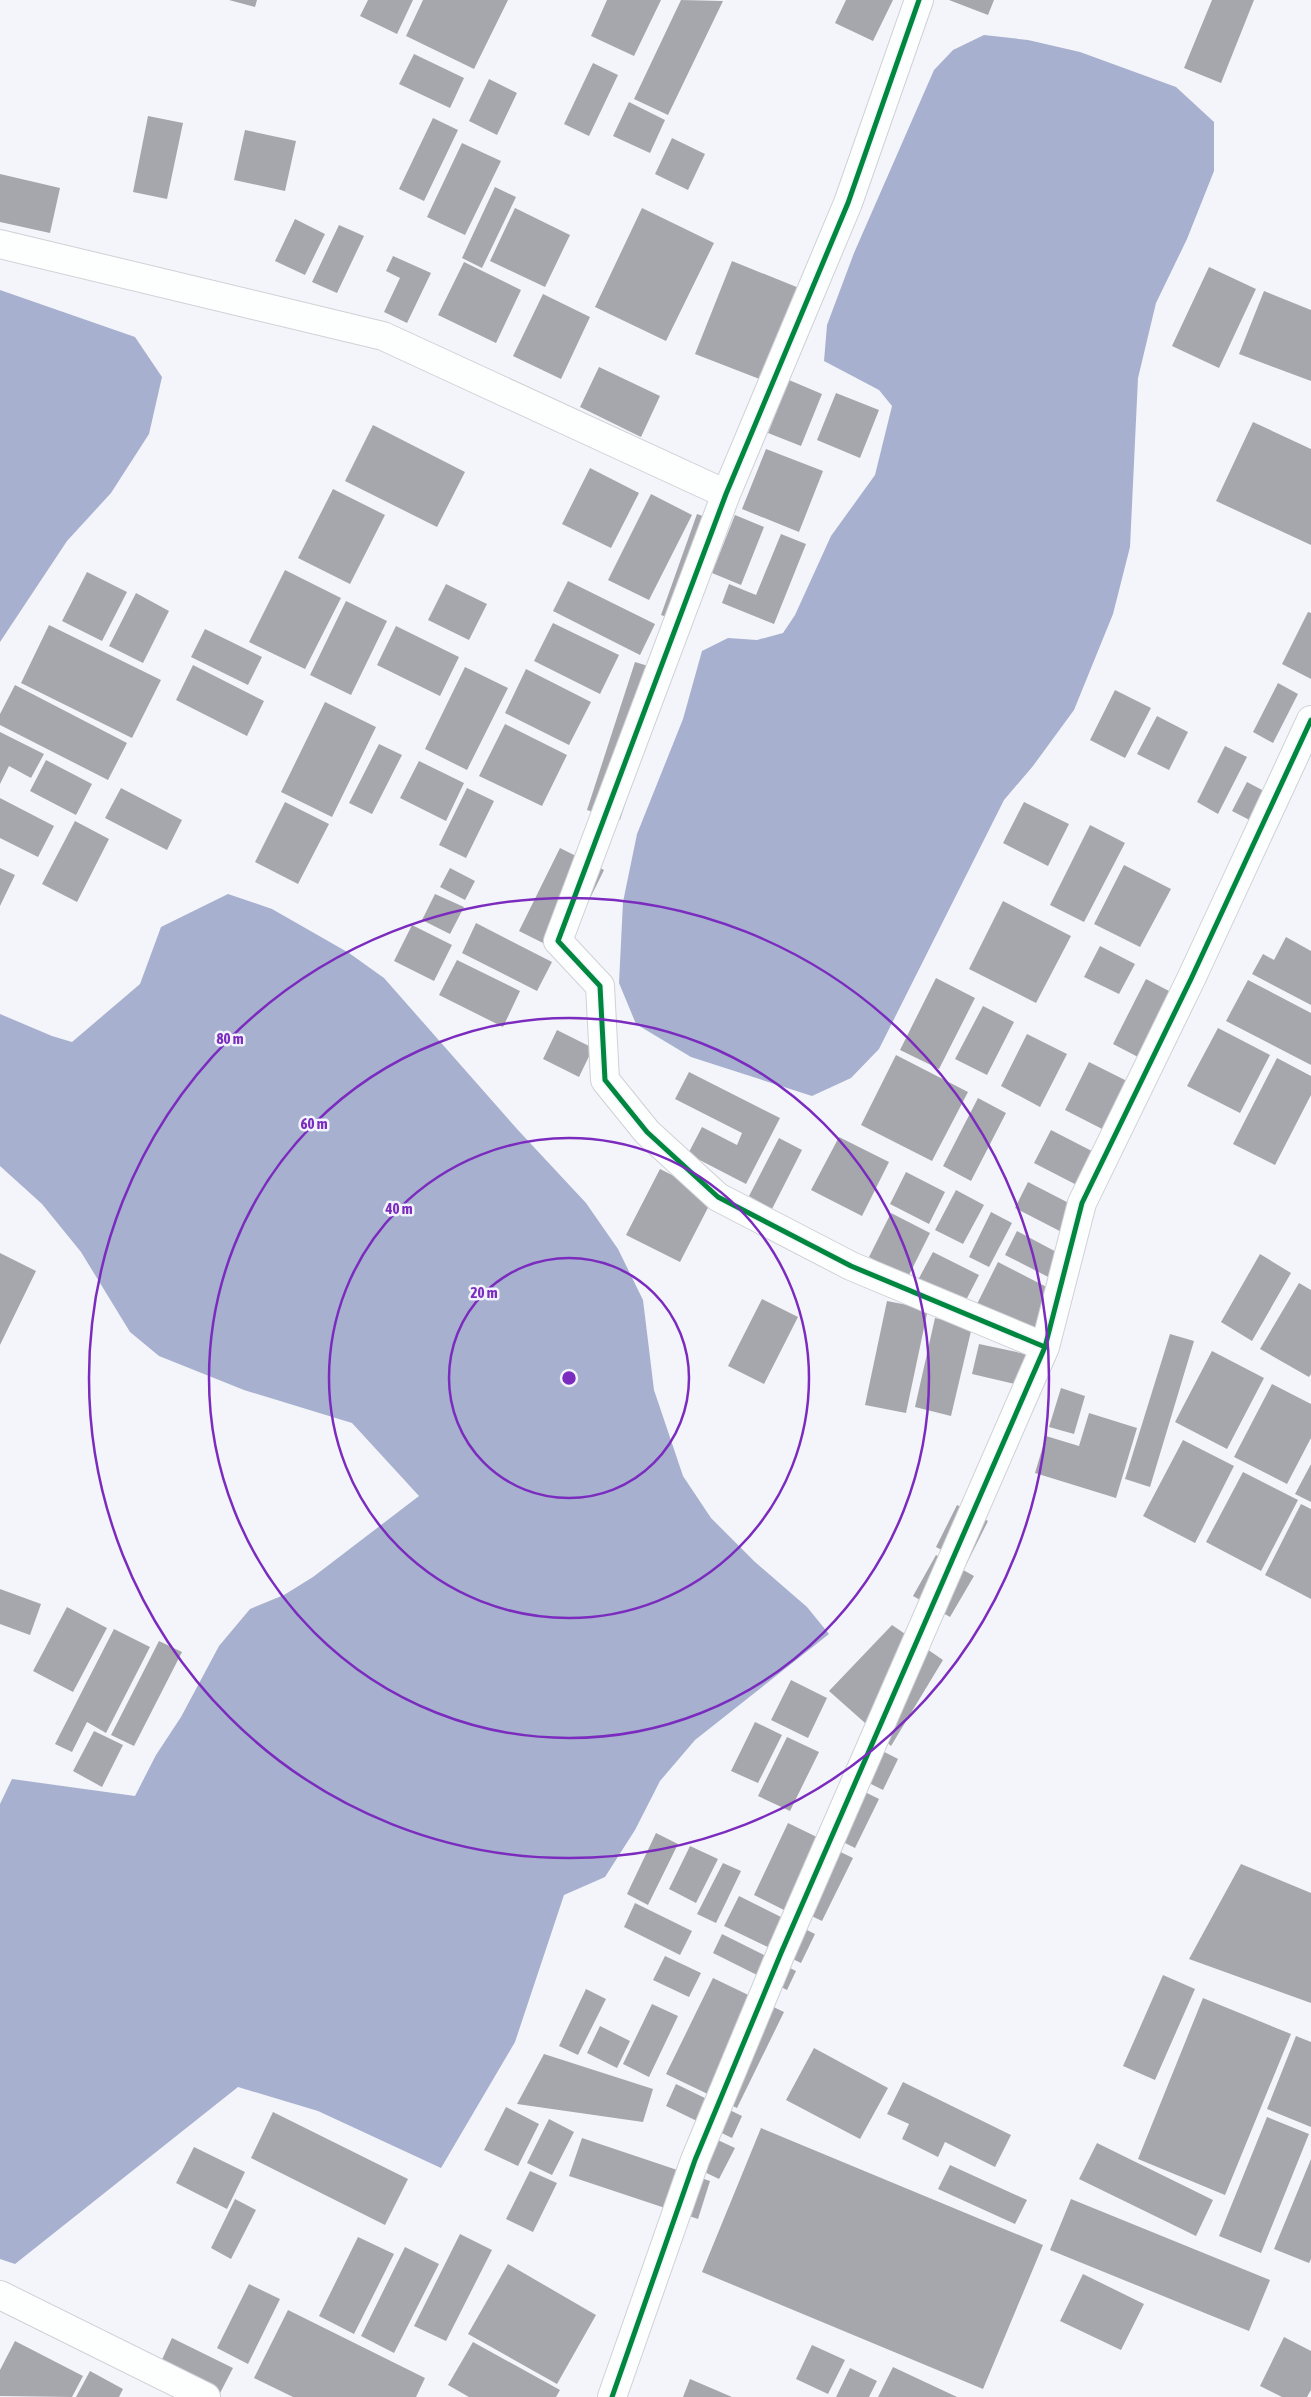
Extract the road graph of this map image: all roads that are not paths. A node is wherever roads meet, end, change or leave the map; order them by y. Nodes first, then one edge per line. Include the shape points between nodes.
1 (919, 0) edge
2 (0, 244) edge
3 (726, 494) junction
4 (1311, 720) edge
5 (1045, 1347) junction
6 (0, 2295) edge
7 (206, 2397) edge
8 (612, 2397) edge

1 - 3 street via 848,203
2 - 3 street via 383,336
3 - 5 street via 558,940 600,986 605,1080 647,1132 718,1197 851,1266
4 - 5 street via 1192,979 1082,1203
5 - 8 street via 780,1953 696,2160
6 - 7 street

